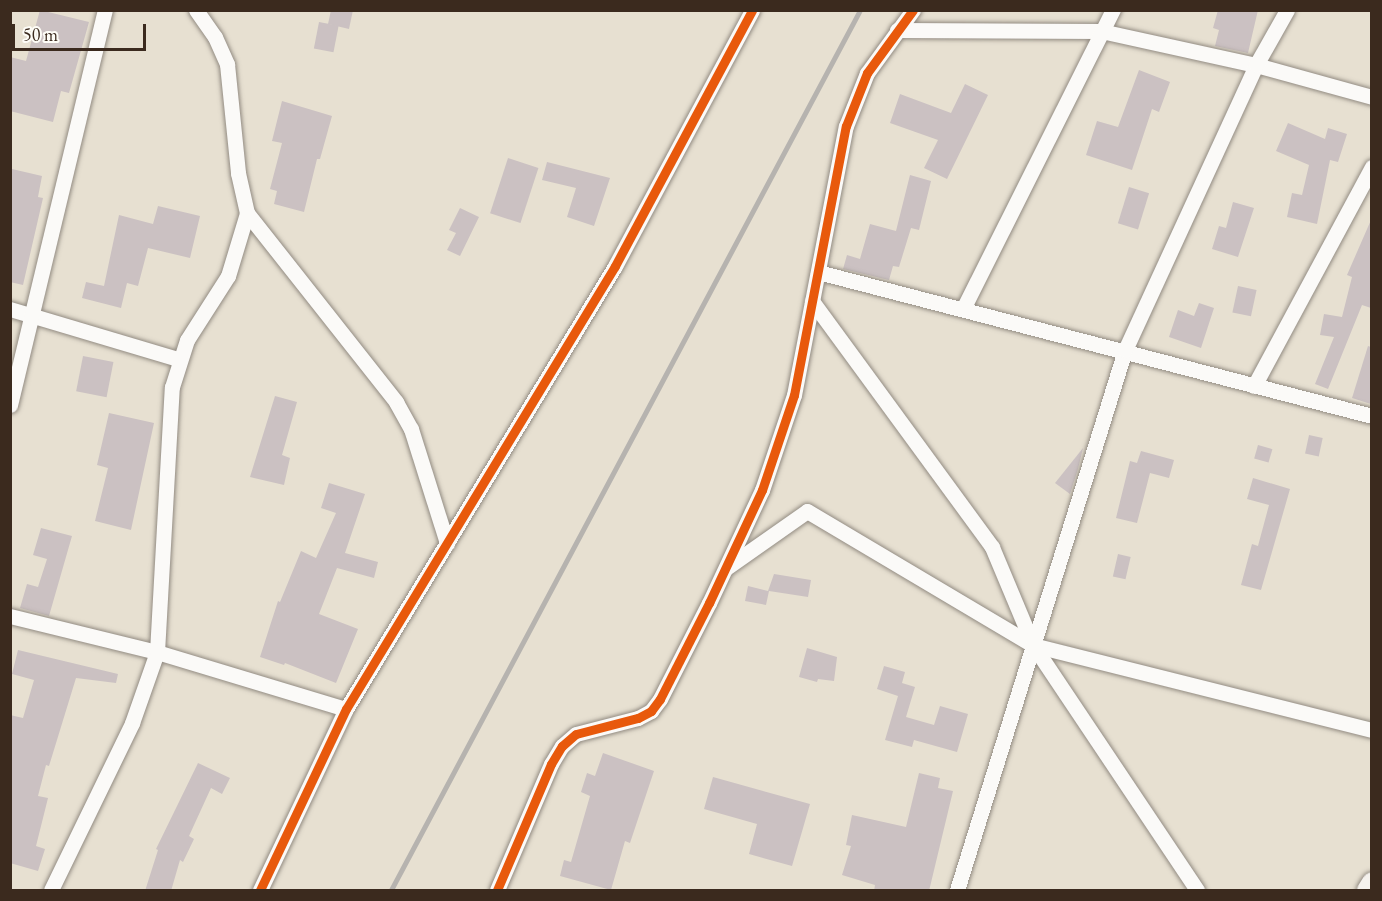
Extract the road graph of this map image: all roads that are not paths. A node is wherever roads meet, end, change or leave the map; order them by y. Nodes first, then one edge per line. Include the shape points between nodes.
1 (105, 10) edge
2 (196, 10) edge
3 (752, 10) edge
4 (913, 10) edge
5 (1113, 10) edge
6 (1287, 10) edge
7 (897, 30) junction
8 (1101, 31) junction
9 (1256, 66) junction
10 (1371, 97) edge
11 (1371, 167) edge
12 (247, 213) junction
13 (818, 272) junction
14 (812, 301) junction
15 (10, 309) edge
16 (963, 309) junction
17 (33, 314) junction
18 (1125, 350) junction
19 (178, 359) junction
20 (1254, 386) junction
21 (10, 405) edge
22 (1371, 416) edge
23 (447, 543) junction
24 (726, 568) junction
25 (10, 616) edge
26 (1033, 645) junction
27 (157, 652) junction
28 (346, 709) junction
29 (1371, 730) edge
30 (1371, 882) edge
31 (51, 891) edge
32 (260, 891) edge
33 (497, 891) edge
34 (957, 891) edge
35 (1197, 891) edge
36 (1367, 891) edge

1 - 17 street
2 - 12 street via 215,36 227,64 238,173
3 - 23 street via 615,266
4 - 7 street
5 - 8 street
6 - 9 street
7 - 8 street
7 - 13 street via 867,73 846,126
8 - 9 street
8 - 16 street
9 - 10 street
9 - 18 street
11 - 20 street
12 - 19 street via 228,276
12 - 23 street via 396,402 411,429
13 - 14 street
13 - 16 street
14 - 24 street via 795,395 779,446
14 - 26 street via 992,547
15 - 17 street
16 - 18 street
17 - 19 street
17 - 21 street
18 - 20 street
18 - 26 street
19 - 27 street via 172,387
20 - 22 street
23 - 28 street
24 - 26 street via 807,511
24 - 33 street via 651,711 576,734 562,746
25 - 27 street
26 - 29 street
26 - 34 street
26 - 35 street
27 - 28 street
27 - 31 street via 132,723
28 - 32 street
30 - 36 street

